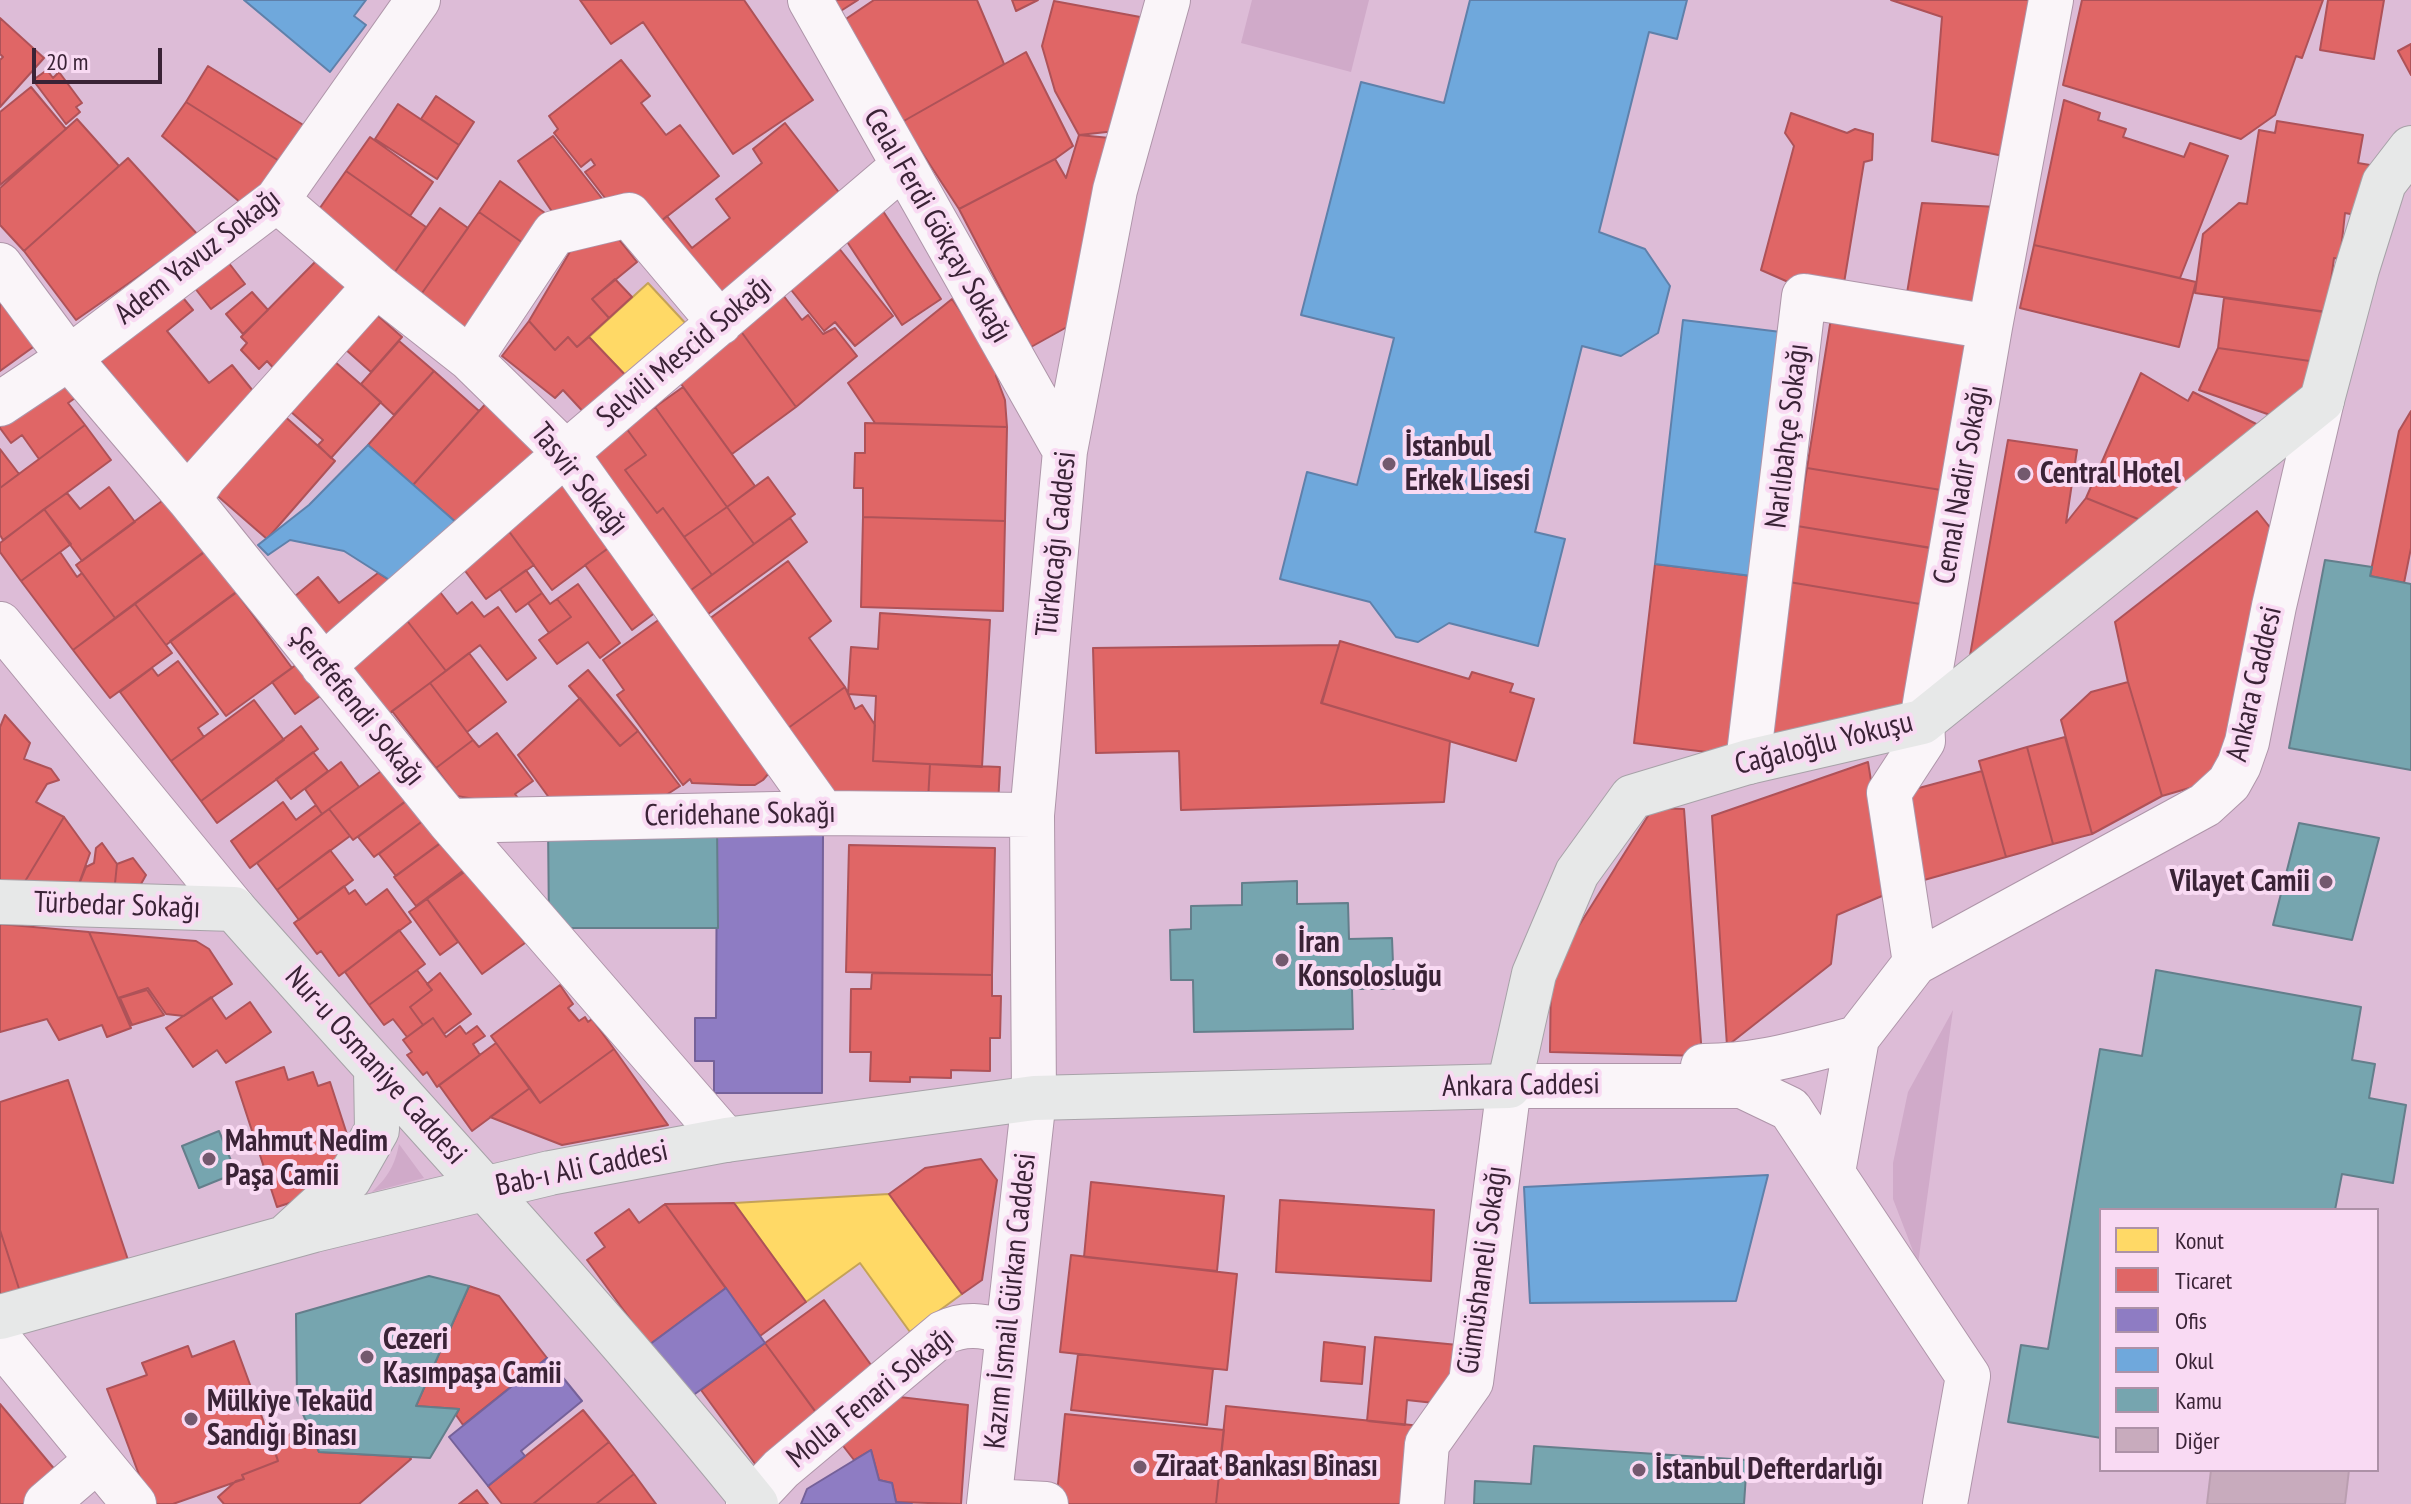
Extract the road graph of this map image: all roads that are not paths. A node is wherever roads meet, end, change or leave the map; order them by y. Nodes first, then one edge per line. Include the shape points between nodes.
1 (418, 0) edge
2 (810, 0) edge
3 (1168, 0) edge
4 (2051, 0) edge
5 (2411, 148) edge
6 (903, 166) junction
7 (277, 200) junction
8 (0, 265) edge
9 (376, 285) junction
10 (720, 323) junction
11 (1990, 327) junction
12 (69, 358) junction
13 (470, 359) junction
14 (2322, 400) junction
15 (0, 404) edge
16 (1065, 451) junction
17 (566, 453) junction
18 (189, 499) junction
19 (0, 624) edge
20 (323, 666) junction
21 (1922, 722) junction
22 (1748, 762) junction
23 (823, 813) junction
24 (1032, 815) junction
25 (449, 821) junction
26 (0, 902) edge
27 (234, 909) junction
28 (1915, 963) junction
29 (1857, 1038) junction
30 (376, 1070) junction
31 (1511, 1076) junction
32 (1034, 1098) junction
33 (726, 1140) junction
34 (1833, 1172) junction
35 (487, 1188) junction
36 (284, 1238) junction
37 (0, 1317) edge
38 (1007, 1331) junction
39 (0, 1341) edge
40 (97, 1460) junction
41 (752, 1502) edge
42 (989, 1502) edge
43 (46, 1504) edge
44 (134, 1504) edge
45 (1046, 1504) edge
46 (1422, 1504) edge
47 (1945, 1504) edge

1 - 7 street, Adem Yavuz Sokağı
2 - 6 street, Celal Ferdi Gökçay Sokağı
3 - 16 street, Türkocağı Caddesi via 1115,190
4 - 11 street, Cemal Nadir Sokağı
5 - 14 main road, Ankara Caddesi via 2384,183
6 - 10 street, Selvili Mescid Sokağı
6 - 16 street, Celal Ferdi Gökçay Sokağı
7 - 9 street, Tasvir Sokağı
7 - 12 street, Adem Yavuz Sokağı
8 - 12 street, Şerefefendi Sokağı
9 - 13 street, Tasvir Sokağı
9 - 18 street
10 - 13 street via 629,215 554,233
10 - 17 street, Selvili Mescid Sokağı
11 - 21 street, Cemal Nadir Sokağı
11 - 22 street, Narlıbahçe Sokağı via 1804,296
12 - 15 street, Adem Yavuz Sokağı
12 - 18 street, Şerefefendi Sokağı
13 - 17 street, Tasvir Sokağı
14 - 21 main road, Cağaloğlu Yokuşu
14 - 28 street, Ankara Caddesi via 2247,742 2229,783 2205,805
16 - 24 street, Türkocağı Caddesi
17 - 20 street, Selvili Mescid Sokağı
17 - 23 street, Tasvir Sokağı
18 - 20 street, Şerefefendi Sokağı
19 - 27 street, Nur-u Osmaniye Caddesi
20 - 25 street, Şerefefendi Sokağı
21 - 22 main road, Cağaloğlu Yokuşu
21 - 28 street, Cemal Nadir Sokağı via 1923,741 1889,793
22 - 31 main road, Cağaloğlu Yokuşu via 1632,797 1577,873 1534,974
23 - 24 street, Ceridehane Sokağı
23 - 25 street, Ceridehane Sokağı
24 - 32 street, Türkocağı Caddesi
25 - 33 street, Şerefefendi Sokağı
26 - 27 main road, Türbedar Sokağı
27 - 30 main road, Nur-u Osmaniye Caddesi
28 - 29 street, Ankara Caddesi
29 - 31 street, Ankara Caddesi via 1740,1066
29 - 34 street, Ankara Caddesi
30 - 35 main road, Nur-u Osmaniye Caddesi
30 - 36 main road via 377,1130 349,1179
31 - 32 main road, Ankara Caddesi
31 - 34 street, Ankara Caddesi via 1742,1086 1790,1109
31 - 46 street, Gümüshaneli Sokağı via 1471,1382 1427,1444
32 - 33 main road, Bab-ı Ali Caddesi
32 - 38 street, Kazım İsmail Gürkan Caddesi
33 - 35 main road, Bab-ı Ali Caddesi
34 - 47 street via 1968,1376
35 - 36 main road, Bab-ı Ali Caddesi
35 - 41 main road, Nur-u Osmaniye Caddesi
36 - 37 main road, Bab-ı Ali Caddesi
38 - 41 street, Molla Fenari Sokağı via 980,1325 943,1333 781,1469
38 - 42 street, Kazım İsmail Gürkan Caddesi
39 - 40 street
40 - 43 street
40 - 44 street
42 - 45 street

